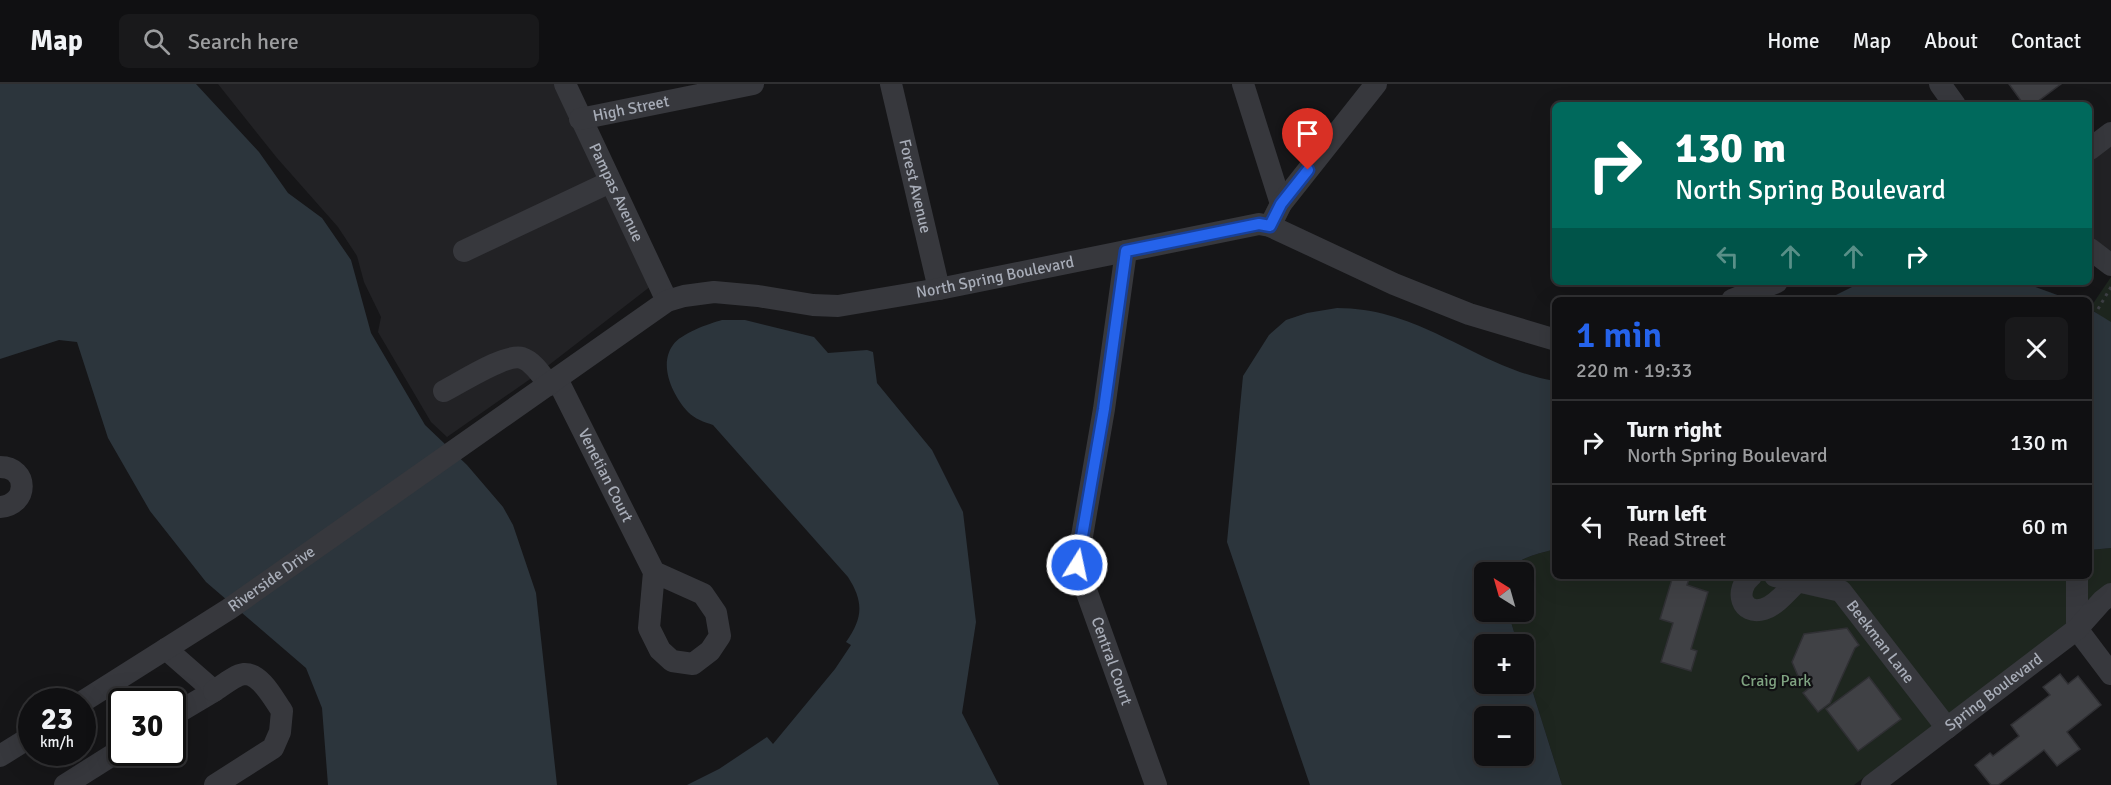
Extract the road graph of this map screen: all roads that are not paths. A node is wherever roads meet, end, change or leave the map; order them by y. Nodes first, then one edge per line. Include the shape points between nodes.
1 (565, 84) edge
2 (753, 84) edge
3 (891, 84) edge
4 (1243, 84) edge
5 (1376, 84) edge
6 (1940, 84) edge
7 (1954, 102) edge
8 (580, 119) junction
9 (2111, 133) edge
10 (2092, 147) edge
11 (610, 182) junction
12 (1281, 204) junction
13 (1270, 226) junction
14 (464, 251) dead end
15 (1126, 251) junction
16 (2092, 251) edge
17 (2111, 265) edge
18 (1770, 285) edge
19 (939, 289) junction
20 (1740, 297) edge
21 (667, 301) junction
22 (1552, 339) edge
23 (553, 382) junction
24 (444, 391) dead end
25 (458, 448) joint
26 (0, 466) edge
27 (0, 507) edge
28 (654, 572) dead end
29 (1749, 579) edge
30 (1789, 579) edge
31 (2077, 579) edge
32 (1798, 581) junction
33 (2111, 594) edge
34 (2078, 629) junction
35 (166, 649) junction
36 (2111, 674) edge
37 (214, 691) junction
38 (96, 693) edge
39 (186, 708) edge
40 (1947, 728) junction
41 (18, 745) edge
42 (0, 756) edge
43 (108, 758) edge
44 (1882, 782) edge
45 (65, 785) edge
46 (215, 785) edge
47 (1156, 785) edge

1 - 8 street, Pampas Avenue
2 - 8 street, High Street
3 - 19 street, Forest Avenue
4 - 12 street
5 - 12 street
6 - 7 street
8 - 11 street, Pampas Avenue
9 - 10 street
11 - 14 street
11 - 21 street, Pampas Avenue
12 - 13 street
13 - 15 street, North Spring Boulevard via 1259,224
13 - 22 street, North Spring Boulevard via 1394,284 1469,314
15 - 19 street, North Spring Boulevard
15 - 47 street, Central Court via 1077,565
16 - 17 street
18 - 20 street
19 - 21 street, North Spring Boulevard via 838,306 714,292
21 - 23 street, North Spring Boulevard
23 - 24 street, Venetian Court via 522,358 515,358
23 - 25 street, North Spring Boulevard
23 - 28 street, Venetian Court
25 - 35 street, Riverside Drive
26 - 27 street via 16,472 22,484 19,498
29 - 32 street via 1740,593 1748,607 1756,610 1767,609
30 - 32 street, Beekman Lane
31 - 34 street
32 - 40 street, Beekman Lane via 1841,591
33 - 34 street, Spring Boulevard
34 - 36 street
34 - 40 street, Spring Boulevard
35 - 37 street
35 - 38 street, Riverside Drive
37 - 39 street
37 - 46 street via 244,674 253,676 282,711 280,732 273,748
40 - 44 street, Spring Boulevard
41 - 42 street
43 - 45 street

